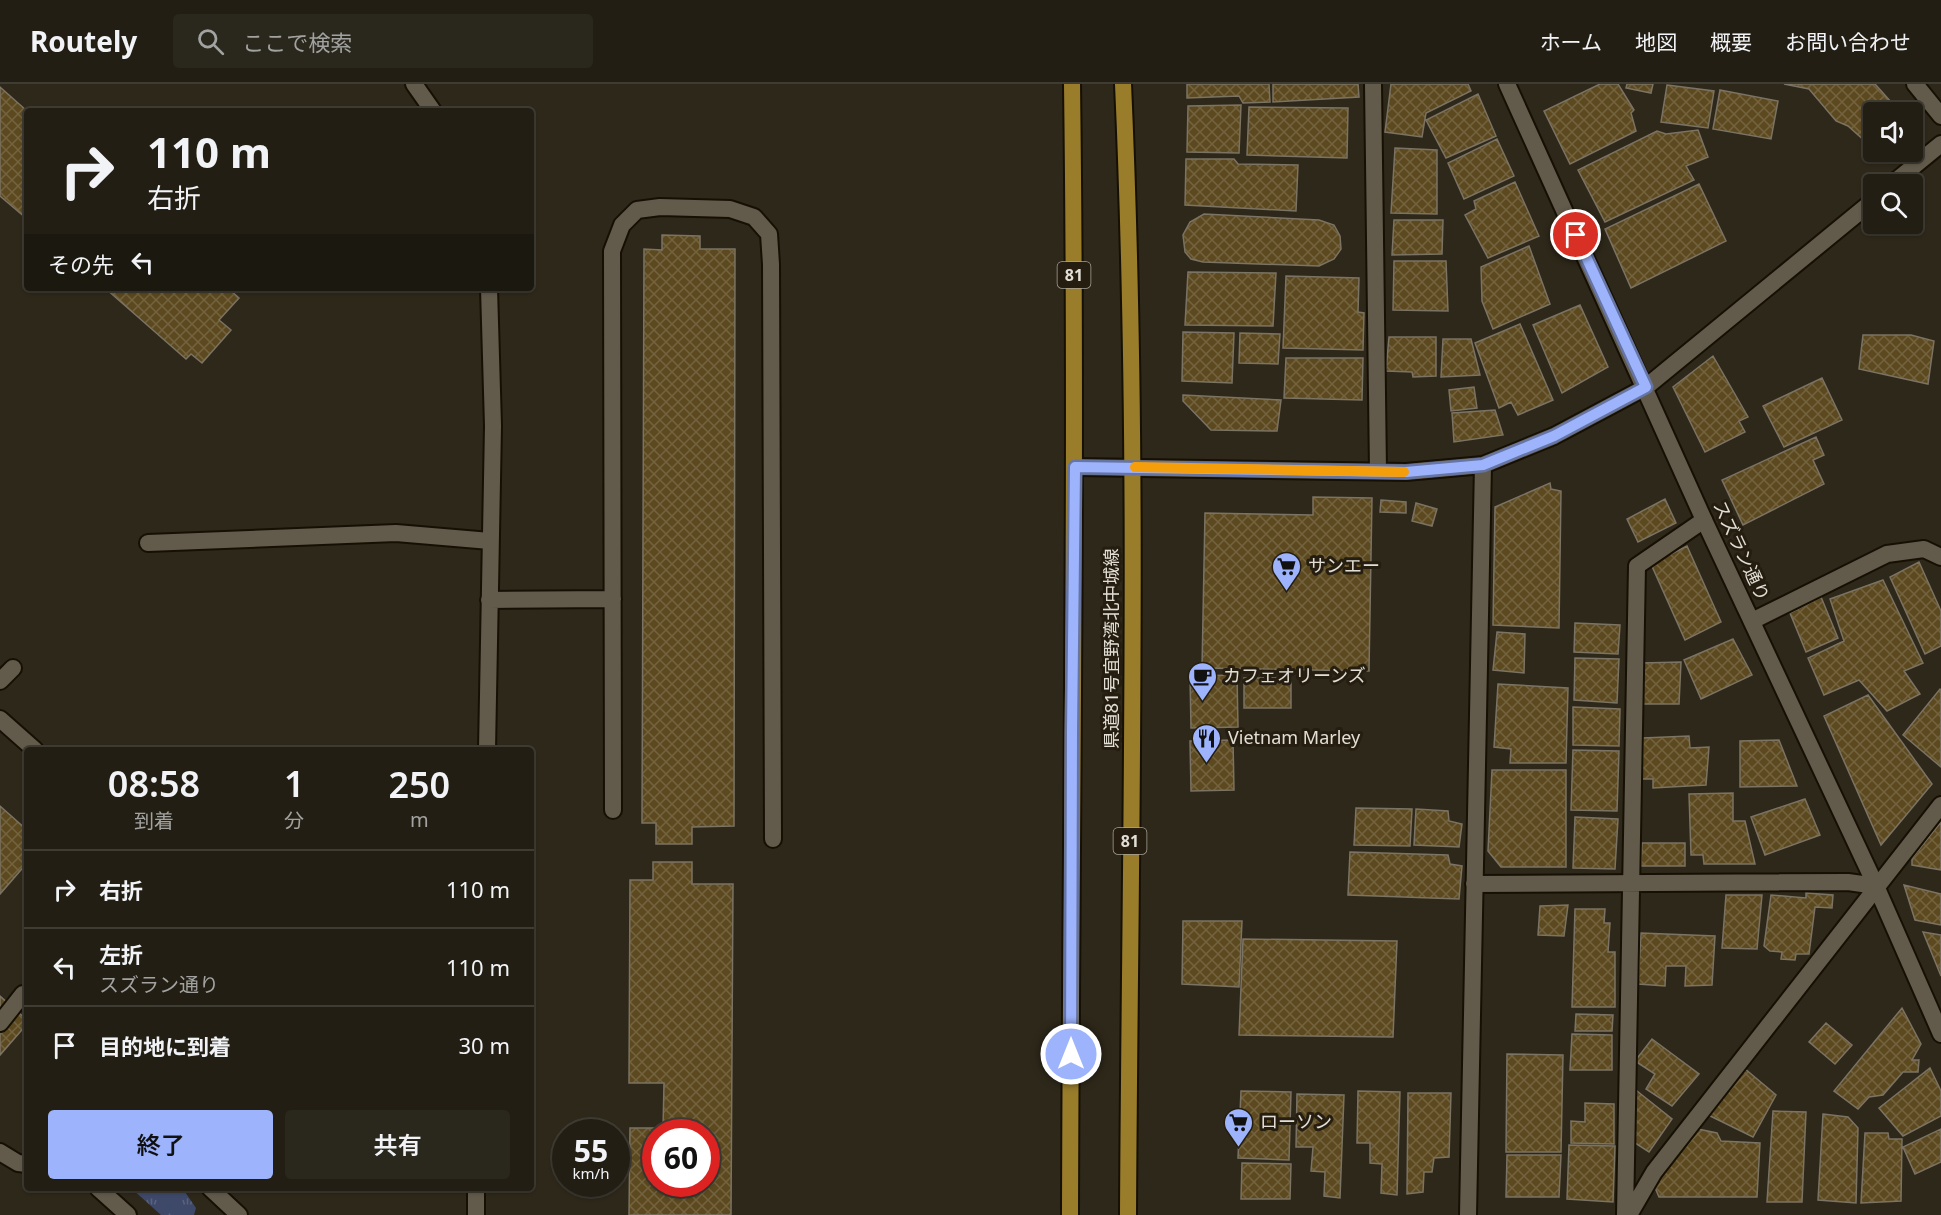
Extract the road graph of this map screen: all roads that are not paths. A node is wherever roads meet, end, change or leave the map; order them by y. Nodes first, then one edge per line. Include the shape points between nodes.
1 (414, 84) edge
2 (1072, 84) edge
3 (1123, 84) edge
4 (1373, 84) edge
5 (1507, 84) edge
6 (1915, 84) edge
7 (431, 108) edge
8 (1941, 116) edge
9 (1941, 144) edge
10 (1904, 174) edge
11 (1863, 209) edge
12 (489, 291) edge
13 (1646, 387) junction
14 (1483, 465) junction
15 (1075, 467) junction
16 (1132, 467) junction
17 (1378, 471) junction
18 (1704, 520) junction
19 (490, 541) junction
20 (148, 543) dead end
21 (1941, 557) edge
22 (613, 599) junction
23 (489, 600) junction
24 (1752, 621) junction
25 (12, 668) dead end
26 (0, 681) edge
27 (0, 719) edge
28 (32, 747) edge
29 (487, 747) edge
30 (1941, 805) edge
31 (613, 810) dead end
32 (773, 839) dead end
33 (1474, 884) junction
34 (1631, 884) junction
35 (1876, 886) junction
36 (24, 994) edge
37 (0, 1023) edge
38 (1941, 1034) edge
39 (0, 1152) edge
40 (24, 1164) edge
41 (101, 1191) edge
42 (213, 1191) edge
43 (476, 1191) edge
44 (128, 1215) edge
45 (239, 1215) edge
46 (476, 1215) edge
47 (1070, 1215) edge
48 (1128, 1215) edge
49 (1468, 1215) edge
50 (1627, 1215) edge

1 - 7 street
2 - 15 main road, 81
3 - 16 main road, 県道81号宜野湾北中城線 / 81
4 - 17 street
5 - 13 street, スズラン通り
6 - 8 street
9 - 10 street
11 - 13 street
12 - 19 street via 493,426
13 - 14 street via 1554,436
13 - 18 street, スズラン通り
14 - 17 street
14 - 33 street
15 - 16 street
15 - 47 main road, 81
16 - 17 street
16 - 48 main road, 県道81号宜野湾北中城線 / 81
18 - 24 street, スズラン通り
18 - 34 street via 1637,566
19 - 20 street via 396,533
19 - 23 street
21 - 24 street via 1924,549 1887,554
22 - 23 street
22 - 31 street
22 - 32 street via 612,251 622,225 637,210 730,209 754,217 768,234 771,264
23 - 29 street
24 - 35 street, スズラン通り
25 - 26 street
27 - 28 street
30 - 35 street
33 - 34 street
33 - 49 street
34 - 35 street via 1848,882
34 - 50 street
35 - 38 street, スズラン通り
35 - 50 street via 1654,1172
36 - 37 street
39 - 40 street
41 - 44 street
42 - 45 street
43 - 46 street

